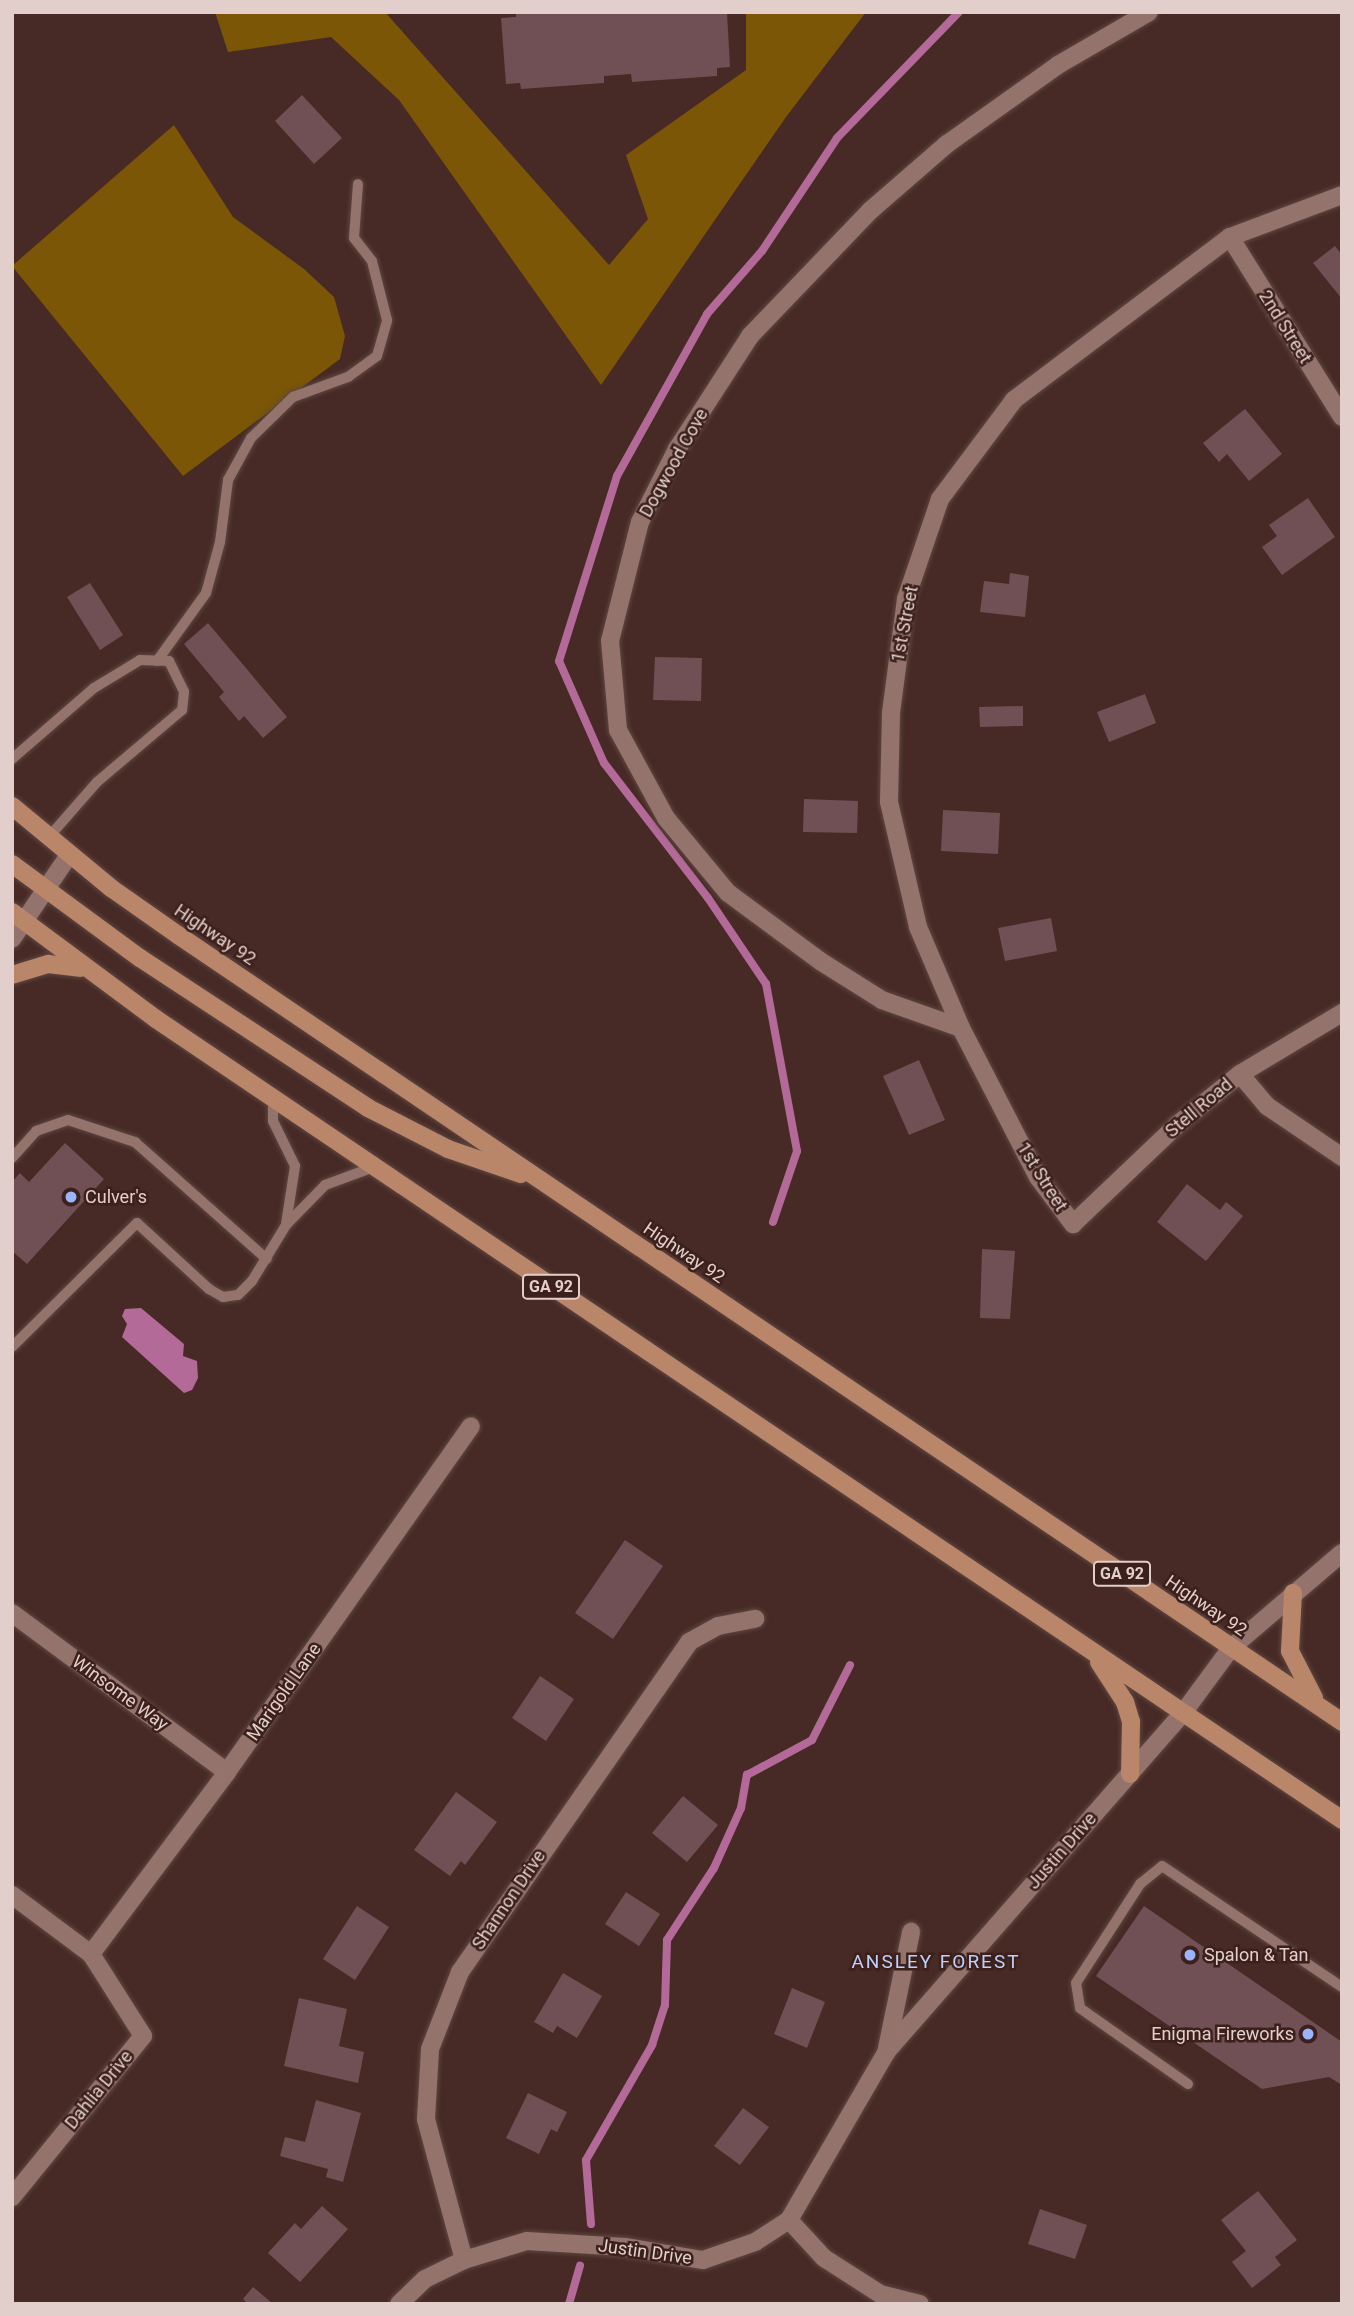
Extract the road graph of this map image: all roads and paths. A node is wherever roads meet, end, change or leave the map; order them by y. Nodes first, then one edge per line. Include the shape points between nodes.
1 (1149, 12) edge
2 (358, 184) dead end
3 (1342, 195) edge
4 (1230, 237) junction
5 (1342, 417) edge
6 (157, 660) junction
7 (12, 760) edge
8 (12, 806) edge
9 (48, 838) junction
10 (69, 855) junction
11 (12, 864) edge
12 (45, 890) junction
13 (18, 917) edge
14 (12, 939) edge
15 (84, 969) junction
16 (12, 975) edge
17 (1342, 1013) edge
18 (961, 1028) junction
19 (1240, 1074) junction
20 (273, 1099) junction
21 (1342, 1157) edge
22 (12, 1158) edge
23 (374, 1167) junction
24 (537, 1179) junction
25 (1073, 1224) joint
26 (286, 1225) junction
27 (267, 1259) junction
28 (15, 1339) edge
29 (471, 1426) dead end
30 (1342, 1553) edge
31 (1293, 1593) junction
32 (12, 1614) edge
33 (755, 1619) dead end
34 (1085, 1647) junction
35 (1231, 1647) junction
36 (1320, 1707) junction
37 (1183, 1713) junction
38 (1342, 1722) edge
39 (227, 1772) junction
40 (1130, 1773) junction
41 (1342, 1820) edge
42 (12, 1895) edge
43 (911, 1932) dead end
44 (91, 1954) junction
45 (1342, 1987) edge
46 (886, 2053) junction
47 (1188, 2084) dead end
48 (12, 2197) edge
49 (789, 2220) junction
50 (464, 2260) junction
51 (399, 2304) edge
52 (920, 2304) edge

1 - 18 street, Dogwood Cove via 1058,65 947,144 871,210 750,336 677,449 640,522 610,641 618,730 666,818 728,893 820,961 883,1000
2 - 6 lane via 354,238 372,261 387,320 377,356 348,377 293,397 251,438 228,480 220,542 206,593
3 - 4 street, 1st Street
4 - 5 street, 2nd Street
4 - 18 street, 1st Street via 1014,400 940,499 906,599 891,713 889,802 918,927
6 - 7 lane via 140,660 94,688
6 - 9 lane via 169,661 184,692 183,710 97,782
8 - 9 main road, Highway 92 / GA 92
9 - 10 main road, Highway 92 / GA 92
10 - 12 street
10 - 24 main road, Highway 92 / GA 92 via 166,928
11 - 12 main road
12 - 13 street
12 - 24 main road via 368,1108 448,1149
13 - 14 street
13 - 15 main road, GA 92
15 - 16 main road via 48,964
15 - 20 main road, GA 92
17 - 19 street, Stell Road
18 - 25 street, 1st Street via 1038,1177
19 - 21 street via 1268,1107
19 - 25 street, Stell Road via 1177,1125
20 - 23 main road, GA 92
20 - 26 lane via 273,1121 295,1166
22 - 27 lane via 36,1132 68,1120 135,1142
23 - 26 lane via 325,1185
23 - 34 main road, GA 92
24 - 35 main road, Highway 92 / GA 92
26 - 27 lane
27 - 28 lane via 238,1295 223,1297 137,1223
29 - 39 street, Marigold Lane
30 - 31 street
31 - 35 street
31 - 36 main road via 1290,1651 1303,1683
32 - 39 street, Winsome Way
33 - 50 street, Shannon Drive via 718,1626 688,1642 460,1972 430,2049 426,2119
34 - 37 main road, GA 92
34 - 40 main road via 1125,1702 1134,1741
35 - 36 main road, Highway 92 / GA 92
35 - 37 street
36 - 38 main road, Highway 92 / GA 92
37 - 40 street, Justin Drive
37 - 41 main road, GA 92
39 - 44 street, Marigold Lane
40 - 46 street, Justin Drive
42 - 44 street, Dahlia Drive
43 - 46 street, Justin Drive
44 - 48 street, Dahlia Drive via 143,2036
45 - 47 lane via 1162,1866 1140,1884 1076,1983 1080,2008
46 - 49 street, Justin Drive
49 - 50 street, Justin Drive via 755,2242 703,2260 625,2248 527,2241
49 - 52 street via 824,2258 869,2287
50 - 51 street, Justin Drive via 425,2279

